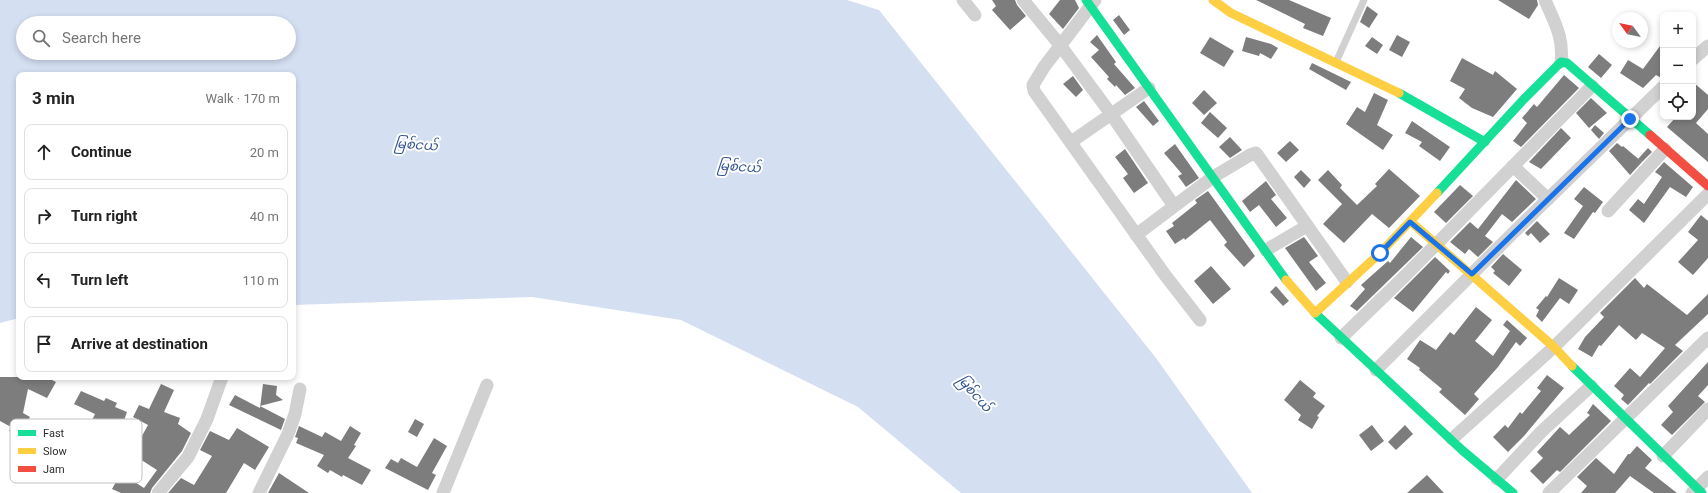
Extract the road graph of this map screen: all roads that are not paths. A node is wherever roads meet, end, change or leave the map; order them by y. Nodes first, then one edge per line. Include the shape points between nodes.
1 (963, 0) edge
2 (1023, 0) edge
3 (1213, 0) edge
4 (1364, 0) edge
5 (1545, 0) edge
6 (1090, 2) edge
7 (975, 15) dead end
8 (1060, 45) junction
9 (1708, 46) edge
10 (1696, 56) edge
11 (1336, 62) junction
12 (1561, 62) junction
13 (1592, 86) junction
14 (1149, 88) junction
15 (1660, 90) edge
16 (1112, 114) junction
17 (1630, 119) junction
18 (1071, 142) junction
19 (1485, 142) junction
20 (1665, 149) junction
21 (1513, 166) junction
22 (1213, 177) junction
23 (1708, 186) edge
24 (1708, 194) edge
25 (1548, 199) junction
26 (1174, 206) junction
27 (1608, 211) dead end
28 (1410, 222) junction
29 (1307, 226) junction
30 (1136, 234) junction
31 (1437, 243) junction
32 (1266, 250) junction
33 (1472, 274) junction
34 (1347, 282) junction
35 (1315, 313) junction
36 (1200, 320) dead end
37 (1341, 338) junction
38 (1707, 341) edge
39 (1554, 347) junction
40 (1376, 370) junction
41 (221, 380) edge
42 (487, 385) dead end
43 (1591, 386) junction
44 (300, 390) dead end
45 (1708, 409) edge
46 (1626, 420) junction
47 (1452, 439) junction
48 (1663, 456) junction
49 (1708, 477) edge
50 (1497, 479) junction
51 (1697, 491) edge
52 (158, 493) edge
53 (259, 493) edge
54 (443, 493) edge
55 (1513, 493) edge
56 (1549, 493) edge

1 - 7 street
2 - 8 street
3 - 11 street via 1231,13
4 - 11 lane
5 - 12 street via 1561,38
6 - 8 street
6 - 14 street
8 - 16 street
8 - 18 street via 1033,85 1034,91
9 - 10 street
11 - 19 street via 1400,94
12 - 13 street via 1567,63
12 - 19 street
13 - 17 street
13 - 21 street
14 - 16 street
14 - 22 street
15 - 17 street
16 - 18 street
16 - 26 street
17 - 20 street
17 - 25 street
18 - 30 street
19 - 28 street
20 - 23 street
20 - 27 street
21 - 25 street
21 - 31 street
22 - 26 street
22 - 29 street via 1256,153
22 - 32 street
24 - 39 street
25 - 33 street
26 - 30 street
28 - 31 street
28 - 34 street
29 - 32 street
29 - 34 street
30 - 36 street
31 - 33 street
31 - 37 street
32 - 35 street via 1289,285
33 - 39 street
33 - 40 street
34 - 35 street
35 - 37 street
37 - 40 street
38 - 46 street
39 - 43 street
39 - 47 street
40 - 47 street
41 - 52 street via 207,419 188,457
42 - 54 street
43 - 46 street
43 - 50 street via 1541,432
44 - 53 street via 288,434
45 - 48 street
46 - 48 street
46 - 56 street
47 - 50 street
48 - 51 street
49 - 51 street
50 - 55 street

